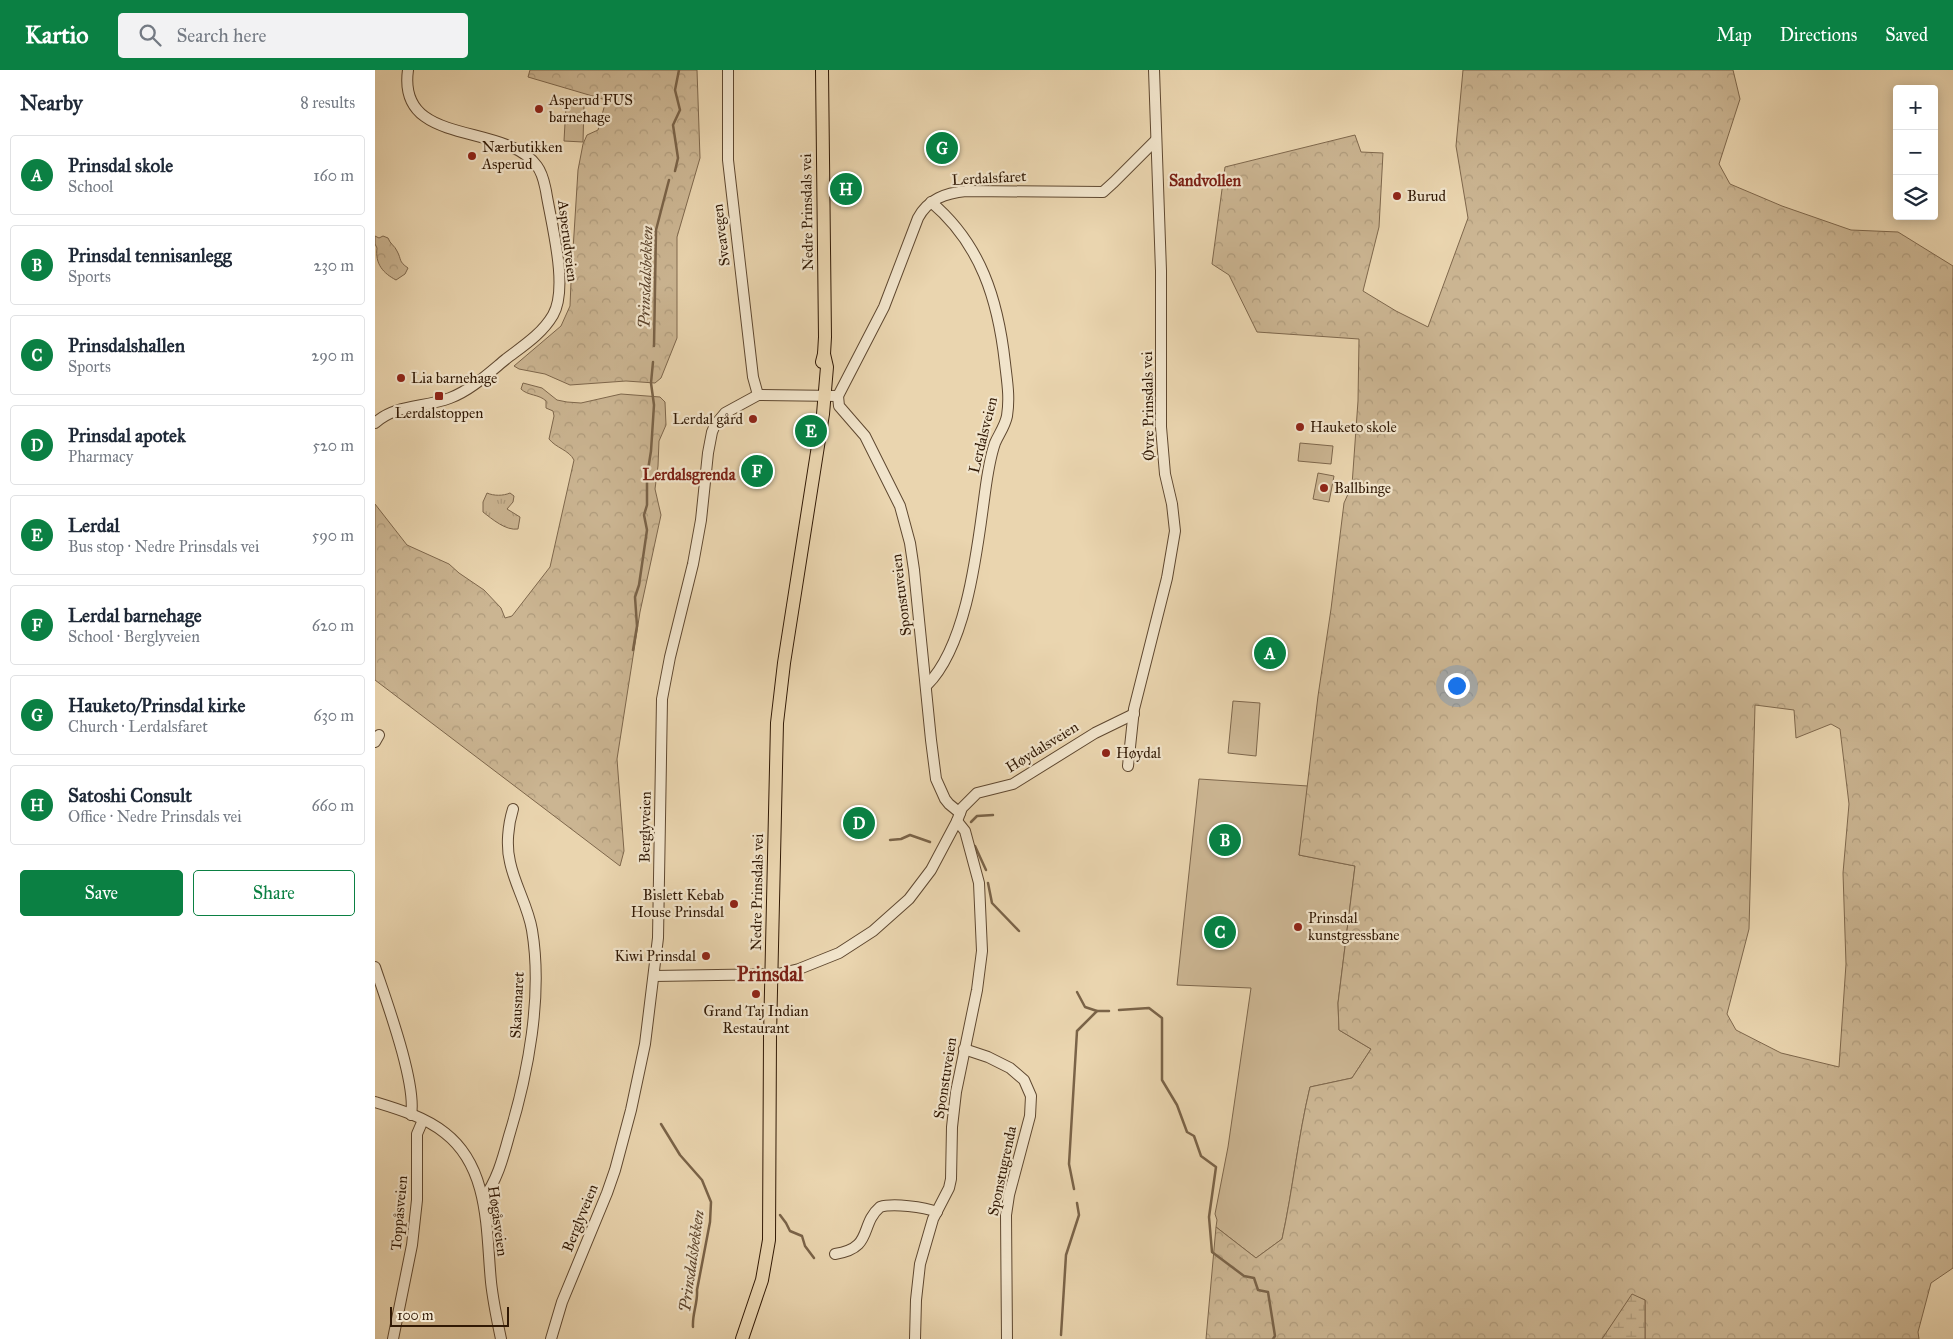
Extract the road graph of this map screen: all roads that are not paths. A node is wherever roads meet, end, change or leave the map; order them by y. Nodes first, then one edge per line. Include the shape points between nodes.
1 (408, 70) edge
2 (729, 70) edge
3 (822, 70) edge
4 (1154, 70) edge
5 (1156, 140) junction
6 (931, 202) junction
7 (758, 395) junction
8 (828, 395) junction
9 (375, 423) edge
10 (927, 685) junction
11 (1134, 714) junction
12 (1129, 766) dead end
13 (513, 810) dead end
14 (959, 817) junction
15 (375, 967) edge
16 (771, 975) junction
17 (654, 976) junction
18 (964, 1050) junction
19 (375, 1102) edge
20 (411, 1115) junction
21 (423, 1120) junction
22 (483, 1199) junction
23 (937, 1212) junction
24 (835, 1254) dead end
25 (393, 1339) edge
26 (501, 1339) edge
27 (551, 1339) edge
28 (742, 1339) edge
29 (915, 1339) edge
30 (1007, 1339) edge

1 - 9 street, Asperudveien via 410,94 427,119 507,144 537,166 544,179 559,275 559,296 553,314 540,331 468,388 447,399 397,410
2 - 7 street, Sveavegen via 728,160 754,384
3 - 8 main road, Nedre Prinsdals vei
4 - 5 street, Øvre Prinsdals vei
5 - 6 street, Lerdalsfaret via 1103,192 966,191
5 - 11 street, Øvre Prinsdals vei via 1162,284 1161,427 1175,531
6 - 8 street via 918,218 886,303
6 - 10 street, Lerdalsveien via 965,237 982,268 1003,342 1009,396 1007,416 995,442 990,464 970,592 952,646
7 - 8 street, Berglyveien
7 - 17 street, Berglyveien via 725,413 712,432 693,564 666,676 661,714 658,938
8 - 10 street, Sponstuveien via 865,436 899,506 913,562
8 - 16 main road, Nedre Prinsdals vei via 812,474 777,723
10 - 14 street, Sponstuveien via 938,786
11 - 12 street, Øvre Prinsdals vei
11 - 14 street, Høydalsveien via 1095,733 1013,784 977,793 962,808
13 - 22 street, Skausnaret via 509,829 509,861 533,931 533,1024 525,1079 515,1116 503,1157
14 - 16 street, Høydalsveien via 931,870 884,923 839,953
14 - 18 street, Sponstuveien via 979,883 982,941 977,990
15 - 20 street via 406,1069 413,1102
16 - 17 street, Høydalsveien
16 - 28 main road, Nedre Prinsdals vei via 769,1240 762,1280
17 - 27 street, Berglyveien via 644,1052 615,1170 562,1302
18 - 23 street, Sponstuveien via 952,1126 951,1178
18 - 30 street, Sponstugrenda via 1010,1068 1024,1080 1031,1096 1030,1116 1005,1215
19 - 20 street, Høgåsveien
20 - 21 street, Høgåsveien
21 - 22 street, Høgåsveien via 445,1133 459,1148 472,1167
21 - 25 street, Toppåsveien via 417,1134 417,1200 413,1238
22 - 26 street, Høgåsveien via 493,1299
23 - 24 street via 923,1208 880,1207 873,1214 861,1241 849,1250
23 - 29 street, Sponstuveien via 926,1239 919,1272

